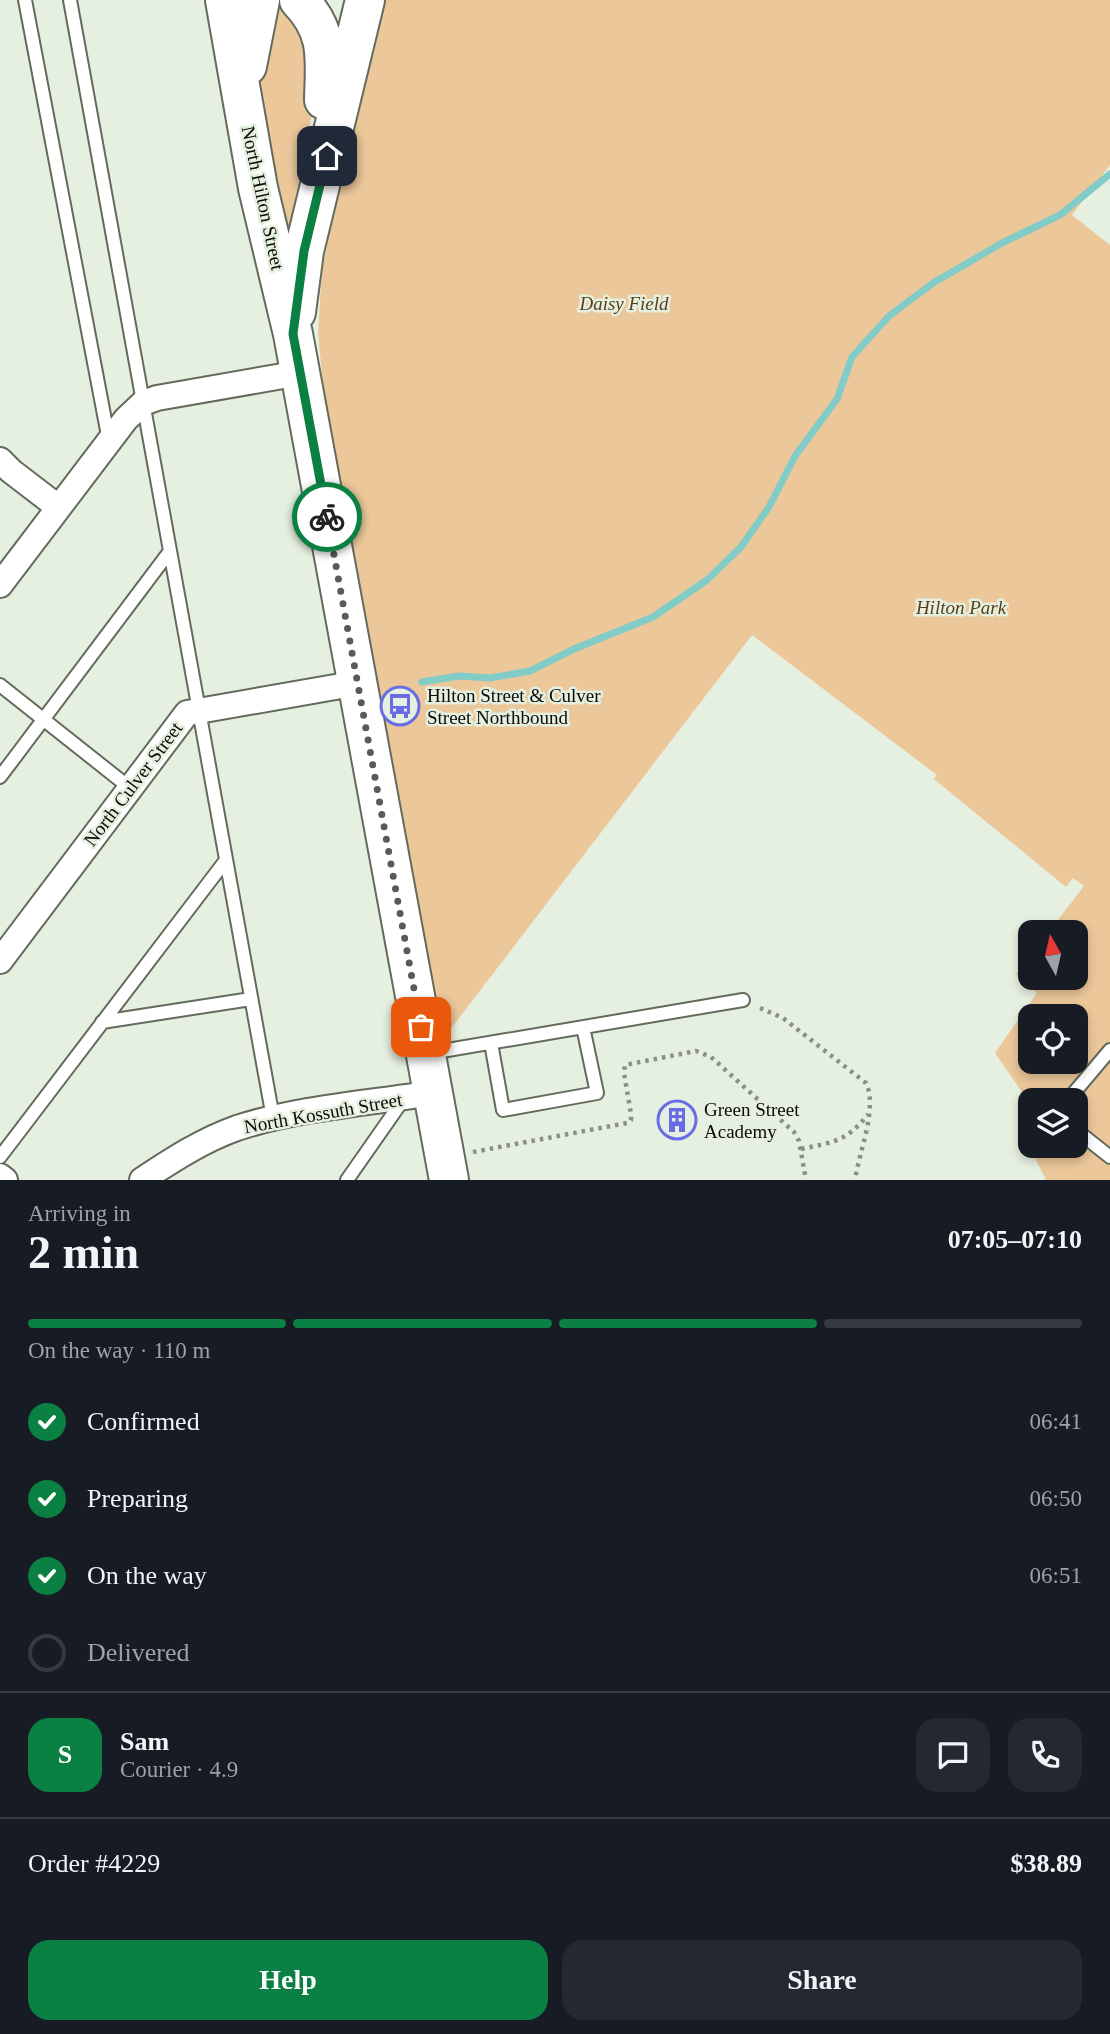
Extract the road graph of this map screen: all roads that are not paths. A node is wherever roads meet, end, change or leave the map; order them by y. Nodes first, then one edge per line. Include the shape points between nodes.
1 (25, 0) edge
2 (69, 0) edge
3 (225, 0) edge
4 (260, 0) edge
5 (299, 0) edge
6 (365, 0) edge
7 (246, 114) junction
8 (310, 228) junction
9 (293, 334) junction
10 (300, 373) junction
11 (143, 403) junction
12 (109, 442) junction
13 (0, 460) edge
14 (58, 507) junction
15 (170, 551) junction
16 (0, 585) edge
17 (358, 682) junction
18 (0, 685) edge
19 (199, 711) junction
20 (43, 719) junction
21 (0, 777) edge
22 (130, 788) junction
23 (226, 860) junction
24 (0, 961) edge
25 (251, 999) junction
26 (743, 1000) dead end
27 (103, 1022) junction
28 (583, 1027) junction
29 (491, 1043) junction
30 (1110, 1049) edge
31 (426, 1053) junction
32 (1078, 1088) edge
33 (419, 1095) junction
34 (273, 1118) junction
35 (1088, 1137) edge
36 (1107, 1149) edge
37 (0, 1157) edge
38 (460, 1166) edge
39 (0, 1176) edge
40 (5, 1180) edge
41 (142, 1180) edge
42 (347, 1180) edge

1 - 12 lane
2 - 11 lane
3 - 7 main road, North Hilton Street
4 - 7 main road via 248,63
5 - 8 main road via 313,14 326,48
6 - 8 main road
7 - 9 main road, North Hilton Street via 258,188
8 - 9 main road
9 - 10 main road, North Hilton Street
10 - 11 street
10 - 17 main road, North Hilton Street
11 - 12 street
11 - 15 lane
12 - 14 street
13 - 14 street
14 - 16 street
15 - 19 lane
15 - 20 lane
17 - 19 street, North Culver Street
17 - 31 main road, North Hilton Street
18 - 20 lane
19 - 22 street, North Culver Street via 187,713
19 - 23 lane
20 - 21 lane
20 - 22 lane
22 - 24 street, North Culver Street
23 - 25 lane
23 - 27 lane
25 - 27 lane
25 - 34 lane
26 - 28 lane
27 - 37 lane
28 - 29 lane
28 - 29 lane via 597,1093 503,1110
29 - 31 lane
30 - 32 lane
31 - 33 main road, North Hilton Street
33 - 34 street, North Kossuth Street
33 - 38 main road, North Hilton Street
33 - 42 lane
34 - 41 street, North Kossuth Street via 205,1142
35 - 36 lane
39 - 40 street

